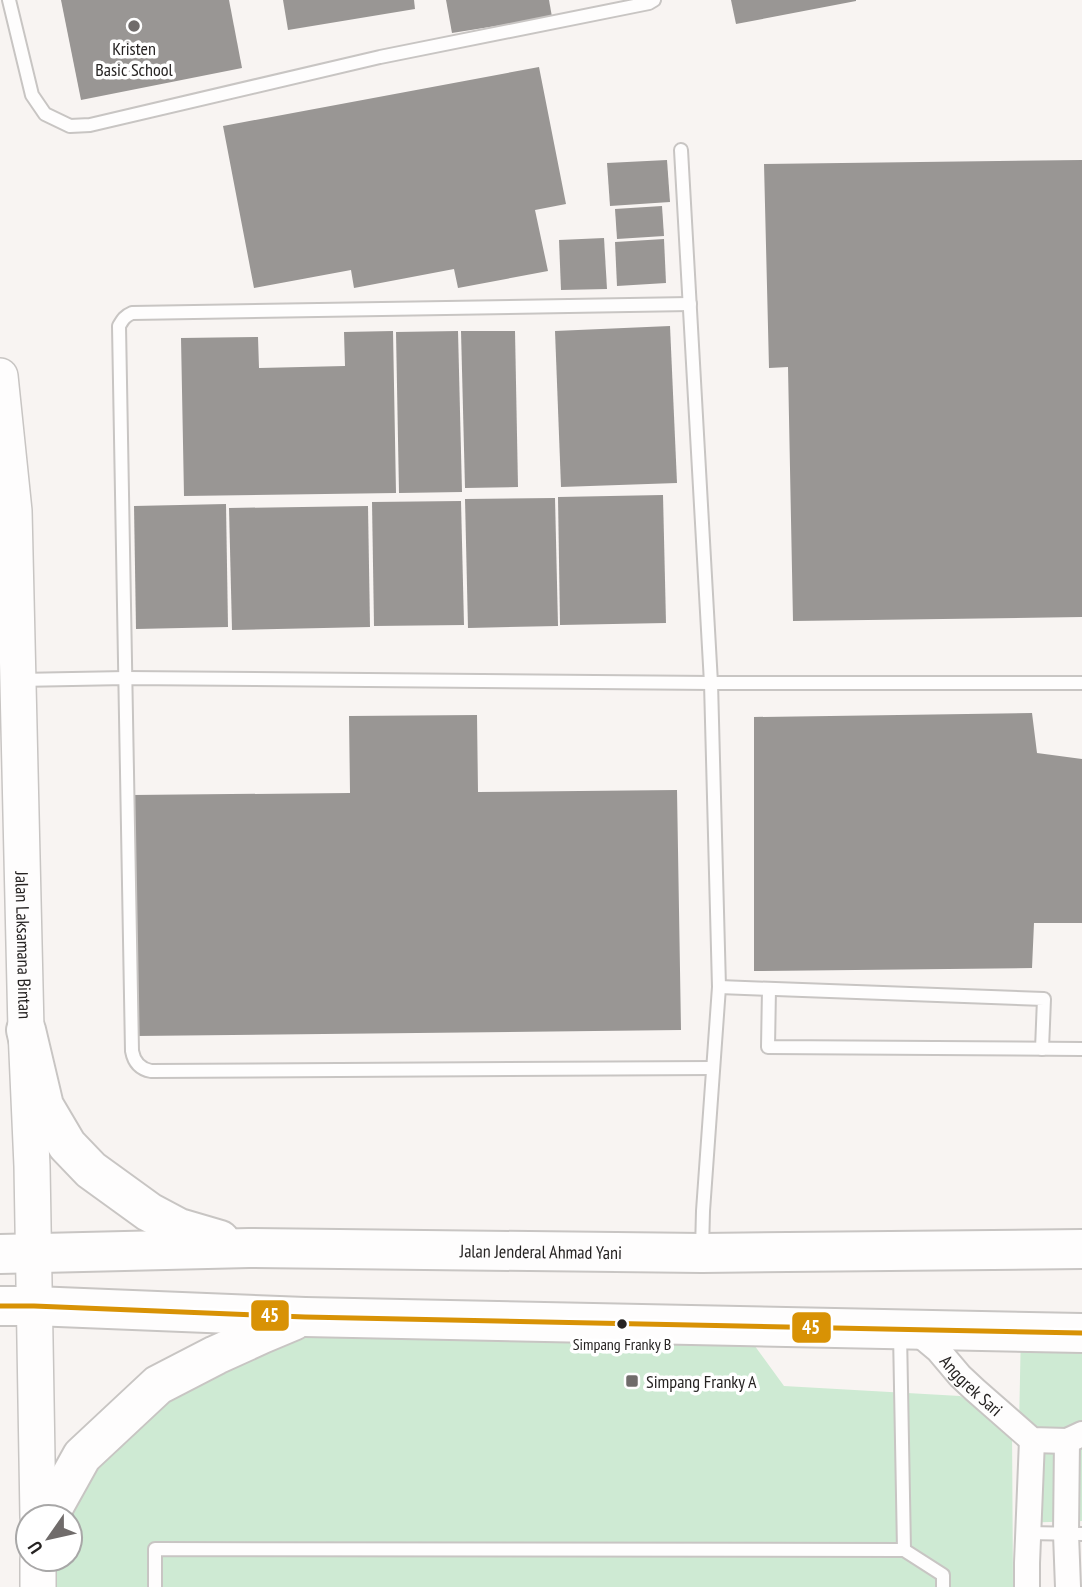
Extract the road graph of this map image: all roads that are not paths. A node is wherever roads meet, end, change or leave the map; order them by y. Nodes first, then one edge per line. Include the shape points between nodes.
1 (9, 0) edge
2 (654, 0) edge
3 (681, 150) dead end
4 (690, 304) junction
5 (0, 376) edge
6 (7, 512) edge
7 (126, 678) junction
8 (18, 680) junction
9 (711, 683) junction
10 (1082, 683) edge
11 (719, 987) junction
12 (769, 989) junction
13 (26, 1030) junction
14 (1042, 1049) junction
15 (1082, 1049) edge
16 (713, 1068) junction
17 (249, 1248) junction
18 (1082, 1249) edge
19 (702, 1253) junction
20 (17, 1254) edge
21 (17, 1306) edge
22 (305, 1317) junction
23 (907, 1330) junction
24 (1082, 1333) edge
25 (1074, 1437) edge
26 (1032, 1440) junction
27 (37, 1503) edge
28 (56, 1503) edge
29 (1028, 1533) junction
30 (1074, 1534) edge
31 (904, 1550) junction
32 (155, 1587) edge
33 (943, 1587) edge
34 (1027, 1587) edge
35 (1068, 1587) edge

1 - 2 lane via 32,95 45,114 70,126
3 - 4 lane
4 - 7 lane via 127,315 119,326
4 - 9 lane
5 - 6 main road, Jalan Laksamana Bintan
6 - 8 main road, Jalan Laksamana Bintan
7 - 8 lane
7 - 9 lane
7 - 16 lane via 132,1051 144,1070
8 - 13 main road, Jalan Laksamana Bintan
9 - 10 lane
9 - 11 lane
11 - 12 lane
11 - 16 lane
12 - 14 lane via 1044,999
12 - 14 lane via 768,1047
13 - 17 highway via 44,1106 67,1145 91,1170 179,1228
13 - 20 main road, Jalan Laksamana Bintan via 32,1166
14 - 15 lane
16 - 19 lane
17 - 19 highway, Jalan Jenderal Ahmad Yani
17 - 20 highway, Jalan Jenderal Ahmad Yani
18 - 19 highway, Jalan Jenderal Ahmad Yani
20 - 21 main road, Jalan Laksamana Bintan
21 - 22 highway
21 - 27 main road, Jalan Laksamana Bintan
22 - 23 highway
22 - 28 highway via 158,1385 82,1456
23 - 24 highway
23 - 26 street, Anggrek Sari via 938,1350 975,1391
23 - 31 lane
25 - 26 street
25 - 30 street
26 - 29 street
29 - 30 lane
29 - 34 street
30 - 35 street
31 - 32 lane via 155,1549
31 - 33 lane via 943,1575

